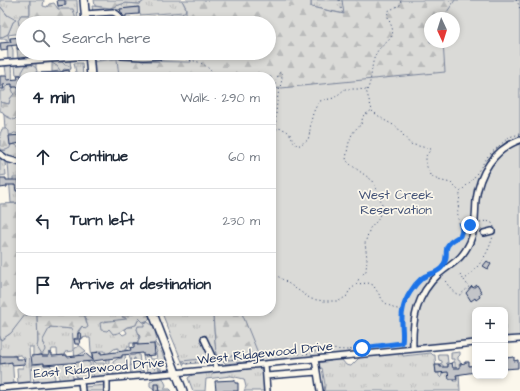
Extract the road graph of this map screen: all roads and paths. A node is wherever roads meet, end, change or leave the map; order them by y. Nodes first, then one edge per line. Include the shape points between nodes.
1 (84, 0) edge
2 (339, 0) edge
3 (400, 0) edge
4 (516, 0) edge
5 (520, 11) edge
6 (85, 14) joint
7 (342, 15) dead end
8 (118, 16) edge
9 (22, 60) edge
10 (90, 60) edge
11 (187, 60) edge
12 (0, 62) edge
13 (91, 72) edge
14 (212, 72) edge
15 (276, 82) edge
16 (366, 90) junction
17 (372, 110) junction
18 (276, 128) joint
19 (520, 134) edge
20 (520, 140) edge
21 (0, 154) edge
22 (16, 162) edge
23 (460, 192) junction
24 (477, 223) dead end
25 (461, 225) junction
26 (472, 225) dead end
27 (492, 231) dead end
28 (484, 233) dead end
29 (444, 265) dead end
30 (438, 272) dead end
31 (460, 275) dead end
32 (276, 276) edge
33 (442, 276) dead end
34 (464, 280) junction
35 (357, 284) junction
36 (402, 310) junction
37 (154, 316) edge
38 (204, 339) dead end
39 (520, 339) edge
40 (508, 340) edge
41 (402, 343) junction
42 (472, 343) edge
43 (402, 347) dead end
44 (413, 349) junction
45 (316, 359) junction
46 (180, 363) dead end
47 (215, 363) junction
48 (265, 364) junction
49 (216, 368) junction
50 (176, 372) junction
51 (317, 372) junction
52 (266, 376) junction
53 (106, 379) junction
54 (81, 381) junction
55 (0, 388) edge
56 (82, 391) edge
57 (107, 391) edge
58 (183, 391) edge
59 (267, 391) edge
60 (320, 391) edge

1 - 6 main road
2 - 7 path
3 - 16 path via 400,5 388,11 387,19 392,28 392,35 376,52 370,83
4 - 5 path
6 - 8 street via 113,12
9 - 12 street
10 - 13 main road
11 - 14 path via 197,61
15 - 18 path via 281,72 282,85 279,91
16 - 17 path
16 - 18 path via 345,89 334,98 320,101 310,122 308,140 300,146 297,146 287,131
17 - 23 path via 396,128 410,144 430,149 426,156 426,164 430,175 451,183
17 - 35 path via 363,116 361,125 352,132 346,158 351,166 373,182 382,204 377,221 367,234 366,271
19 - 23 path via 509,137 488,156 473,179
20 - 44 street via 506,146 484,172 478,187 471,240 464,253 430,284 422,295 415,313
21 - 22 street
23 - 25 path via 458,219
24 - 34 path via 492,223 492,241 480,264
25 - 26 path
25 - 29 path via 460,236 449,243 445,250
27 - 28 street
30 - 36 path via 423,277 409,295
31 - 34 path
32 - 35 path via 311,300 339,301
33 - 34 path via 452,292 460,295 470,287
35 - 36 path via 371,283 384,302
36 - 41 path
37 - 50 main road
38 - 47 street
39 - 40 street
41 - 43 path
41 - 47 path via 347,350 328,349 306,354 275,353
42 - 44 street, West Ridgewood Drive
44 - 45 street, West Ridgewood Drive
45 - 48 street, West Ridgewood Drive
45 - 51 street
46 - 47 path
47 - 49 street
48 - 49 street, West Ridgewood Drive
48 - 52 street
49 - 50 street, West Ridgewood Drive
50 - 53 street, East Ridgewood Drive
50 - 58 main road
51 - 52 street
51 - 60 street
52 - 59 street
53 - 54 street, East Ridgewood Drive
53 - 57 street
54 - 55 street, East Ridgewood Drive
54 - 56 street

